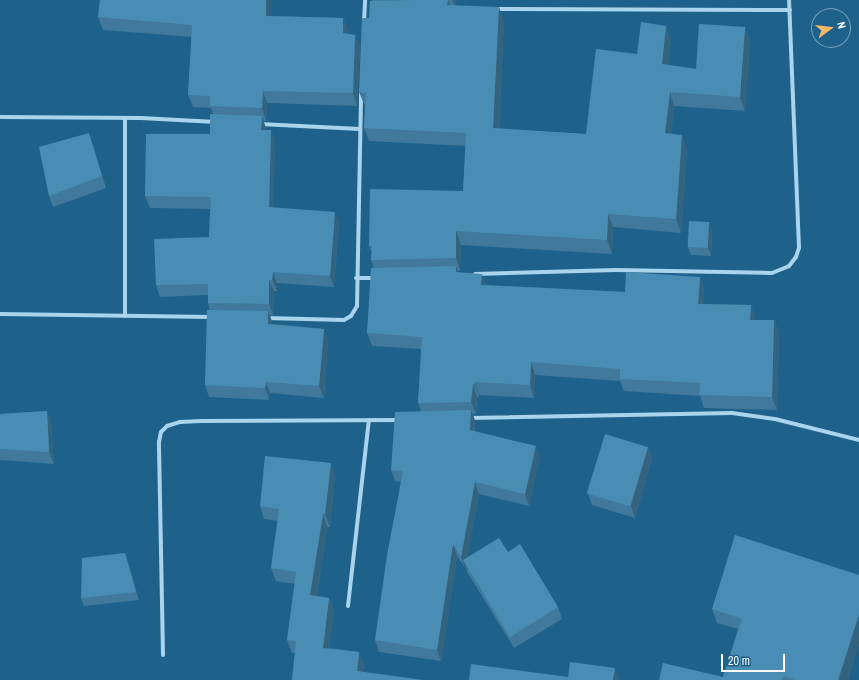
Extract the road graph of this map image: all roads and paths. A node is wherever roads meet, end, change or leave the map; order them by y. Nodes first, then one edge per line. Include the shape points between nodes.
1 (365, 0) edge
2 (789, 0) edge
3 (487, 9) edge
4 (790, 10) junction
5 (364, 11) junction
6 (372, 11) edge
7 (364, 27) edge
8 (361, 90) edge
9 (0, 117) edge
10 (125, 118) junction
11 (219, 122) edge
12 (258, 124) edge
13 (360, 129) junction
14 (466, 275) edge
15 (380, 277) edge
16 (356, 278) junction
17 (0, 314) edge
18 (125, 316) junction
19 (219, 317) edge
20 (259, 318) edge
21 (464, 418) edge
22 (370, 420) junction
23 (409, 420) edge
24 (859, 440) edge
25 (348, 606) dead end
26 (163, 655) dead end

1 - 5 street
2 - 4 street
3 - 4 street
4 - 14 street via 799,248 789,266 772,273 616,270
5 - 6 street
5 - 7 street
8 - 13 street
9 - 10 street
10 - 11 street
10 - 18 street
12 - 13 street
13 - 16 street
15 - 16 street
16 - 20 street via 357,306 351,316 344,320
17 - 18 street
18 - 19 street
21 - 24 street via 732,413 776,419
22 - 23 street
22 - 25 street
22 - 26 street via 180,422 167,426 161,432 159,461

